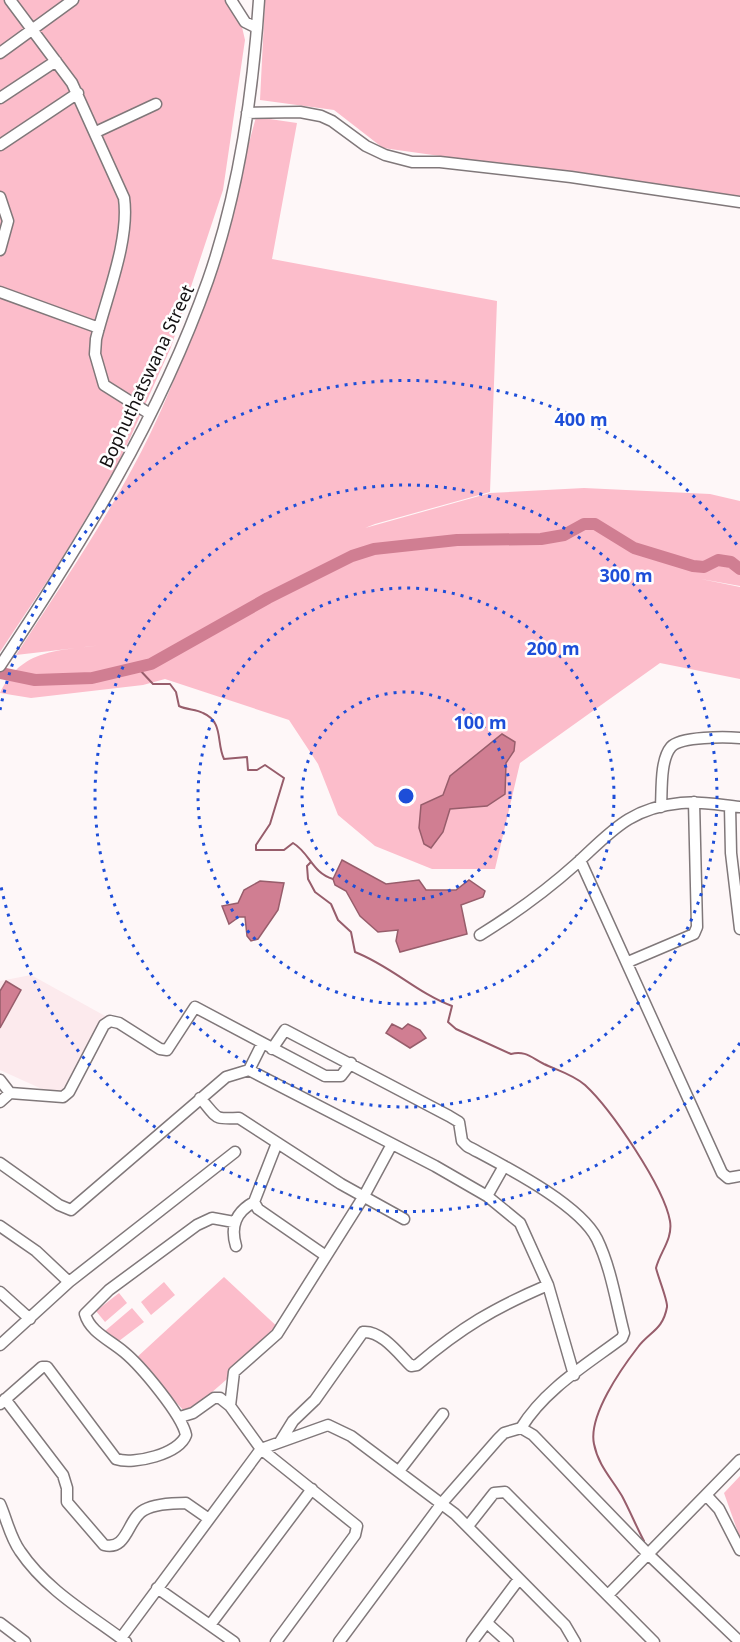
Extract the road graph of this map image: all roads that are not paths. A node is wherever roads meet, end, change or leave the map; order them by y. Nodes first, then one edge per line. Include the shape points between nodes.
1 (11, 0) edge
2 (73, 0) edge
3 (231, 0) edge
4 (259, 0) edge
5 (0, 8) edge
6 (257, 28) junction
7 (34, 31) junction
8 (0, 53) edge
9 (56, 61) junction
10 (78, 93) junction
11 (0, 98) edge
12 (156, 104) dead end
13 (247, 112) junction
14 (96, 132) junction
15 (0, 145) edge
16 (0, 197) edge
17 (740, 202) edge
18 (0, 250) edge
19 (0, 292) edge
20 (99, 328) junction
21 (150, 414) junction
22 (0, 666) edge
23 (740, 738) edge
24 (694, 802) junction
25 (735, 806) edge
26 (661, 807) junction
27 (580, 860) junction
28 (740, 929) edge
29 (480, 935) dead end
30 (628, 962) junction
31 (267, 1046) junction
32 (351, 1063) junction
33 (249, 1070) junction
34 (0, 1080) edge
35 (10, 1093) junction
36 (200, 1098) junction
37 (0, 1102) edge
38 (277, 1143) junction
39 (392, 1144) junction
40 (235, 1152) dead end
41 (0, 1163) edge
42 (504, 1166) junction
43 (740, 1176) edge
44 (364, 1196) junction
45 (487, 1197) junction
46 (254, 1202) junction
47 (404, 1219) dead end
48 (234, 1222) junction
49 (0, 1226) edge
50 (236, 1246) dead end
51 (326, 1256) junction
52 (69, 1282) junction
53 (548, 1284) junction
54 (0, 1292) edge
55 (30, 1318) junction
56 (0, 1345) edge
57 (574, 1374) junction
58 (3, 1402) edge
59 (230, 1406) junction
60 (443, 1414) dead end
61 (180, 1418) junction
62 (521, 1428) junction
63 (280, 1442) junction
64 (261, 1449) junction
65 (740, 1460) edge
66 (399, 1471) junction
67 (312, 1489) junction
68 (707, 1496) junction
69 (442, 1503) junction
70 (0, 1504) edge
71 (209, 1519) junction
72 (468, 1526) junction
73 (5, 1534) edge
74 (740, 1550) edge
75 (648, 1555) junction
76 (519, 1579) junction
77 (157, 1588) junction
78 (608, 1595) junction
79 (0, 1623) edge
80 (487, 1623) junction
81 (210, 1625) junction
82 (123, 1640) edge
83 (25, 1642) edge
84 (234, 1642) edge
85 (276, 1642) edge
86 (339, 1642) edge
87 (472, 1642) edge
88 (508, 1642) edge
89 (575, 1642) edge
90 (654, 1642) edge
91 (740, 1642) edge

1 - 5 street
1 - 7 street
2 - 7 street
3 - 6 street via 245,22
4 - 6 street, Bophuthatswana Street
6 - 13 street, Bophuthatswana Street
7 - 8 street
7 - 9 street
9 - 10 street
9 - 11 street
10 - 14 street
10 - 15 street
12 - 14 street
13 - 17 street via 300,112 321,117 366,146 412,162 571,177
13 - 21 street, Bophuthatswana Street via 227,212 208,279
14 - 20 street via 126,209
16 - 18 street via 8,221
19 - 20 street
20 - 21 street via 95,354 104,385
21 - 22 street, Bophuthatswana Street via 109,494
23 - 26 street via 678,742 671,747
24 - 25 street
24 - 26 street
24 - 30 street via 697,927 694,934
25 - 28 street via 730,842
26 - 27 street via 620,823
27 - 29 street
27 - 30 street
30 - 43 street via 722,1173 728,1178
31 - 32 street via 285,1030
31 - 32 street via 326,1076 336,1078
31 - 33 street
31 - 35 street via 195,1007 167,1050 110,1021 63,1097
32 - 42 street via 459,1122 466,1146
33 - 36 street via 226,1077
33 - 39 street
34 - 35 street
35 - 37 street
36 - 38 street via 219,1119 239,1118
36 - 41 street via 71,1210
38 - 44 street
38 - 46 street
39 - 44 street
39 - 45 street
40 - 52 street
42 - 45 street
42 - 57 street via 587,1224 606,1262 624,1333
44 - 47 street
44 - 51 street
45 - 53 street via 520,1223
46 - 48 street via 242,1208
46 - 51 street via 258,1209
48 - 50 street
48 - 61 street via 212,1218 197,1225 109,1290 85,1314 88,1324 127,1354
49 - 52 street via 36,1251
51 - 59 street via 277,1334 234,1372
52 - 55 street
53 - 57 street
53 - 63 street via 466,1326 417,1365 411,1365 378,1335 363,1332
54 - 55 street
55 - 56 street
57 - 62 street via 550,1392
58 - 61 street via 47,1366 113,1457 120,1461 177,1447 186,1435
58 - 71 street via 63,1475 67,1502 104,1545 118,1544 142,1510 158,1506 186,1503
59 - 61 street via 214,1398
59 - 64 street
60 - 66 street
62 - 69 street via 504,1433
62 - 75 street via 547,1449
63 - 64 street
63 - 66 street via 332,1426
64 - 67 street
64 - 71 street
65 - 68 street
66 - 69 street
67 - 81 street
67 - 85 street via 355,1523 357,1530
68 - 74 street via 719,1509
68 - 75 street
69 - 72 street
69 - 86 street
70 - 73 street
71 - 77 street
72 - 76 street
72 - 78 street via 494,1493 505,1492
73 - 82 street via 54,1589
75 - 78 street
75 - 91 street
76 - 80 street
76 - 89 street via 565,1625
77 - 81 street
77 - 82 street
78 - 90 street
79 - 83 street
80 - 87 street
80 - 88 street
81 - 84 street

